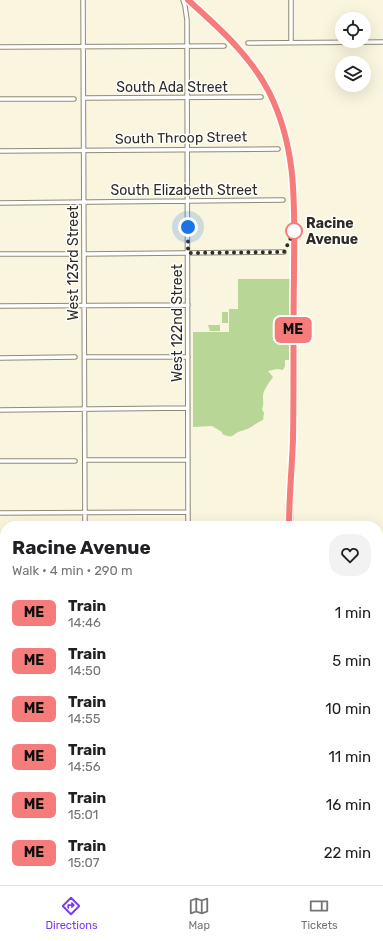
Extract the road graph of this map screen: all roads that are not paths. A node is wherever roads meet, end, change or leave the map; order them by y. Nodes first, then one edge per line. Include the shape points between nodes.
1 (83, 0) edge
2 (183, 0) edge
3 (291, 0) edge
4 (291, 42) junction
5 (383, 42) edge
6 (248, 43) dead end
7 (187, 46) junction
8 (224, 46) dead end
9 (0, 47) edge
10 (84, 47) junction
11 (261, 97) dead end
12 (84, 98) junction
13 (187, 98) junction
14 (0, 99) edge
15 (74, 99) dead end
16 (187, 149) junction
17 (278, 149) dead end
18 (84, 150) junction
19 (0, 151) edge
20 (283, 200) dead end
21 (188, 201) junction
22 (84, 202) junction
23 (0, 203) edge
24 (284, 252) dead end
25 (188, 253) junction
26 (0, 254) edge
27 (74, 254) dead end
28 (84, 254) junction
29 (188, 304) junction
30 (84, 305) junction
31 (0, 306) edge
32 (188, 356) junction
33 (75, 357) dead end
34 (84, 357) junction
35 (0, 358) edge
36 (188, 408) junction
37 (84, 409) junction
38 (0, 410) edge
39 (85, 460) junction
40 (188, 460) junction
41 (0, 461) edge
42 (75, 461) dead end
43 (85, 512) junction
44 (188, 512) junction
45 (0, 513) edge
46 (85, 521) edge
47 (188, 521) edge

1 - 10 street, West 123rd Street
2 - 7 street, West 122nd Street via 186,11
3 - 4 street
4 - 5 street
4 - 6 street
7 - 8 street
7 - 10 street
7 - 13 street, West 122nd Street
9 - 10 street
10 - 12 street, West 123rd Street
11 - 13 street, South Ada Street
12 - 13 street, South Ada Street
12 - 18 street, West 123rd Street
13 - 16 street, West 122nd Street
14 - 15 street
16 - 17 street, South Throop Street
16 - 18 street, South Throop Street
16 - 21 street, West 122nd Street
18 - 19 street, South Throop Street
18 - 22 street, West 123rd Street
20 - 21 street, South Elizabeth Street
21 - 22 street, South Elizabeth Street
21 - 25 street, West 122nd Street
22 - 23 street, South Elizabeth Street
22 - 28 street, West 123rd Street
24 - 25 street
25 - 28 street
25 - 29 street, West 122nd Street
26 - 27 street
28 - 30 street, West 123rd Street
29 - 30 street
29 - 32 street, West 122nd Street
30 - 31 street
30 - 34 street, West 123rd Street
32 - 34 street
32 - 36 street, West 122nd Street
33 - 35 street
34 - 37 street, West 123rd Street
36 - 37 street
36 - 40 street, West 122nd Street
37 - 38 street
37 - 39 street, West 123rd Street
39 - 40 street
39 - 43 street, West 123rd Street
40 - 44 street, West 122nd Street
41 - 42 street
43 - 44 street
43 - 45 street
43 - 46 street, West 123rd Street
44 - 47 street, West 122nd Street

